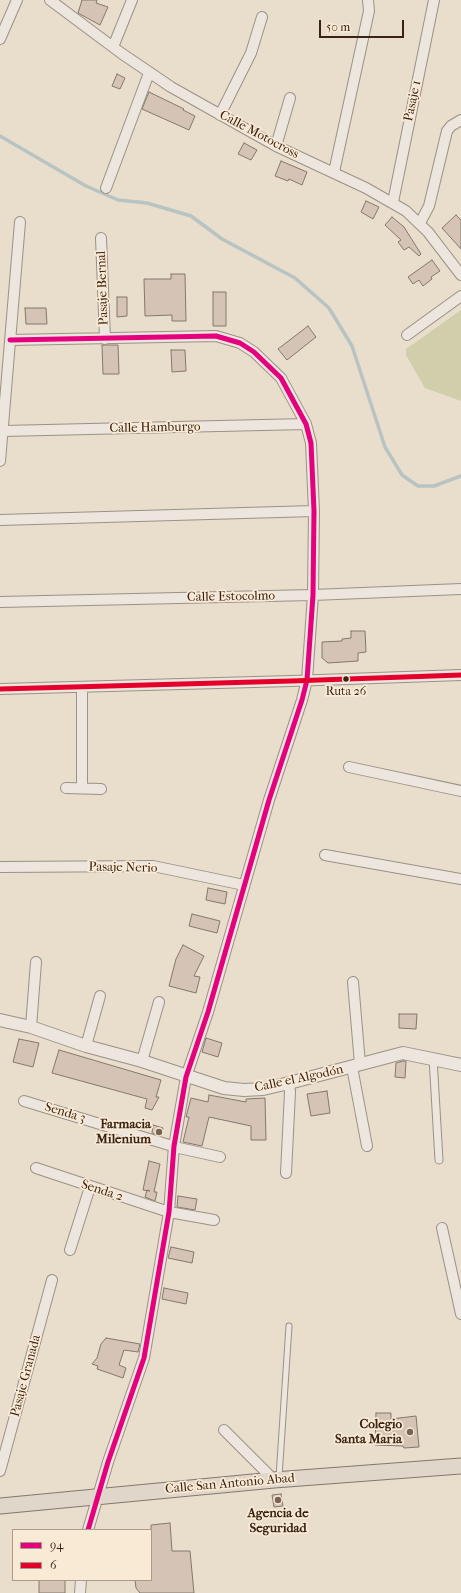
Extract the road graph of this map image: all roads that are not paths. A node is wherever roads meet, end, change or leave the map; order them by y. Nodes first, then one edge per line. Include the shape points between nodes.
1 (17, 0) edge
2 (50, 0) edge
3 (132, 0) edge
4 (368, 0) edge
5 (434, 0) edge
6 (262, 17) dead end
7 (0, 39) edge
8 (113, 48) junction
9 (149, 73) junction
10 (290, 98) dead end
11 (220, 115) junction
12 (461, 120) edge
13 (276, 146) junction
14 (334, 172) junction
15 (106, 188) dead end
16 (393, 202) junction
17 (20, 222) dead end
18 (420, 223) junction
19 (102, 238) dead end
20 (461, 275) edge
21 (461, 296) edge
22 (407, 335) dead end
23 (105, 339) junction
24 (10, 340) junction
25 (306, 424) junction
26 (3, 432) junction
27 (0, 461) edge
28 (314, 511) junction
29 (0, 520) edge
30 (461, 589) edge
31 (313, 594) junction
32 (0, 602) edge
33 (461, 675) edge
34 (307, 680) junction
35 (82, 687) junction
36 (0, 688) edge
37 (349, 767) dead end
38 (66, 788) dead end
39 (82, 788) junction
40 (101, 789) dead end
41 (461, 791) edge
42 (325, 855) dead end
43 (0, 867) edge
44 (461, 879) edge
45 (244, 885) junction
46 (36, 962) dead end
47 (353, 982) dead end
48 (100, 996) dead end
49 (159, 1002) dead end
50 (0, 1020) edge
51 (31, 1027) junction
52 (86, 1046) junction
53 (433, 1058) junction
54 (142, 1062) junction
55 (461, 1065) edge
56 (356, 1066) junction
57 (186, 1077) junction
58 (289, 1083) junction
59 (24, 1101) dead end
60 (174, 1146) junction
61 (367, 1146) dead end
62 (220, 1157) dead end
63 (439, 1160) dead end
64 (36, 1168) dead end
65 (286, 1173) dead end
66 (90, 1187) junction
67 (169, 1212) junction
68 (214, 1220) dead end
69 (442, 1228) dead end
70 (70, 1250) dead end
71 (52, 1280) dead end
72 (461, 1314) edge
73 (290, 1326) dead end
74 (224, 1430) dead end
75 (461, 1466) edge
76 (0, 1471) edge
77 (276, 1480) junction
78 (97, 1496) junction
79 (0, 1506) edge
80 (88, 1529) edge
81 (82, 1581) edge
82 (80, 1593) edge

1 - 7 street
2 - 8 street, Calle Motocross
3 - 8 street
4 - 14 street via 369,11
5 - 16 street, Pasaje 1
6 - 11 street via 251,53
8 - 9 street, Calle Motocross
9 - 11 street, Calle Motocross
9 - 15 street
10 - 13 street
11 - 13 street, Calle Motocross
12 - 18 street via 450,126 447,131 429,206
13 - 14 street, Calle Motocross
14 - 16 street, Calle Motocross
16 - 18 street, Calle Motocross
17 - 24 street
18 - 20 street, Calle Motocross
19 - 23 street, Pasaje Bernal
21 - 22 street
23 - 24 street
23 - 25 street via 216,336 240,343 254,352 280,378
24 - 26 street
25 - 26 street, Calle Hamburgo
25 - 28 street via 311,443
26 - 27 street
28 - 29 street
28 - 31 street
30 - 31 street, Calle Estocolmo
31 - 32 street, Calle Estocolmo
31 - 34 street
33 - 34 street
34 - 35 street
34 - 45 street
35 - 36 street
35 - 39 street
37 - 41 street
38 - 39 street
39 - 40 street
42 - 44 street
43 - 45 street, Pasaje Nerio via 153,866
45 - 57 street via 208,1012
46 - 51 street
47 - 56 street
48 - 52 street
49 - 54 street
50 - 51 street, Calle el Algodón
51 - 52 street, Calle el Algodón
52 - 54 street, Calle el Algodón
53 - 55 street, Calle el Algodón
53 - 56 street, Calle el Algodón via 403,1053
53 - 63 street
54 - 57 street, Calle el Algodón
56 - 58 street, Calle el Algodón
56 - 61 street
57 - 58 street, Calle el Algodón via 224,1088 244,1090
57 - 60 street
58 - 65 street
59 - 60 street, Senda 3
60 - 62 street, Senda 3
60 - 67 street
64 - 66 street, Senda 2
66 - 67 street, Senda 2
66 - 70 street
67 - 68 street, Senda 2
67 - 78 street via 144,1358
69 - 72 street
71 - 76 street, Pasaje Granada
73 - 77 lane
74 - 77 street
75 - 77 main road, Calle San Antonio Abad
77 - 78 main road, Calle San Antonio Abad
78 - 79 main road, Calle San Antonio Abad
78 - 80 street
81 - 82 street

